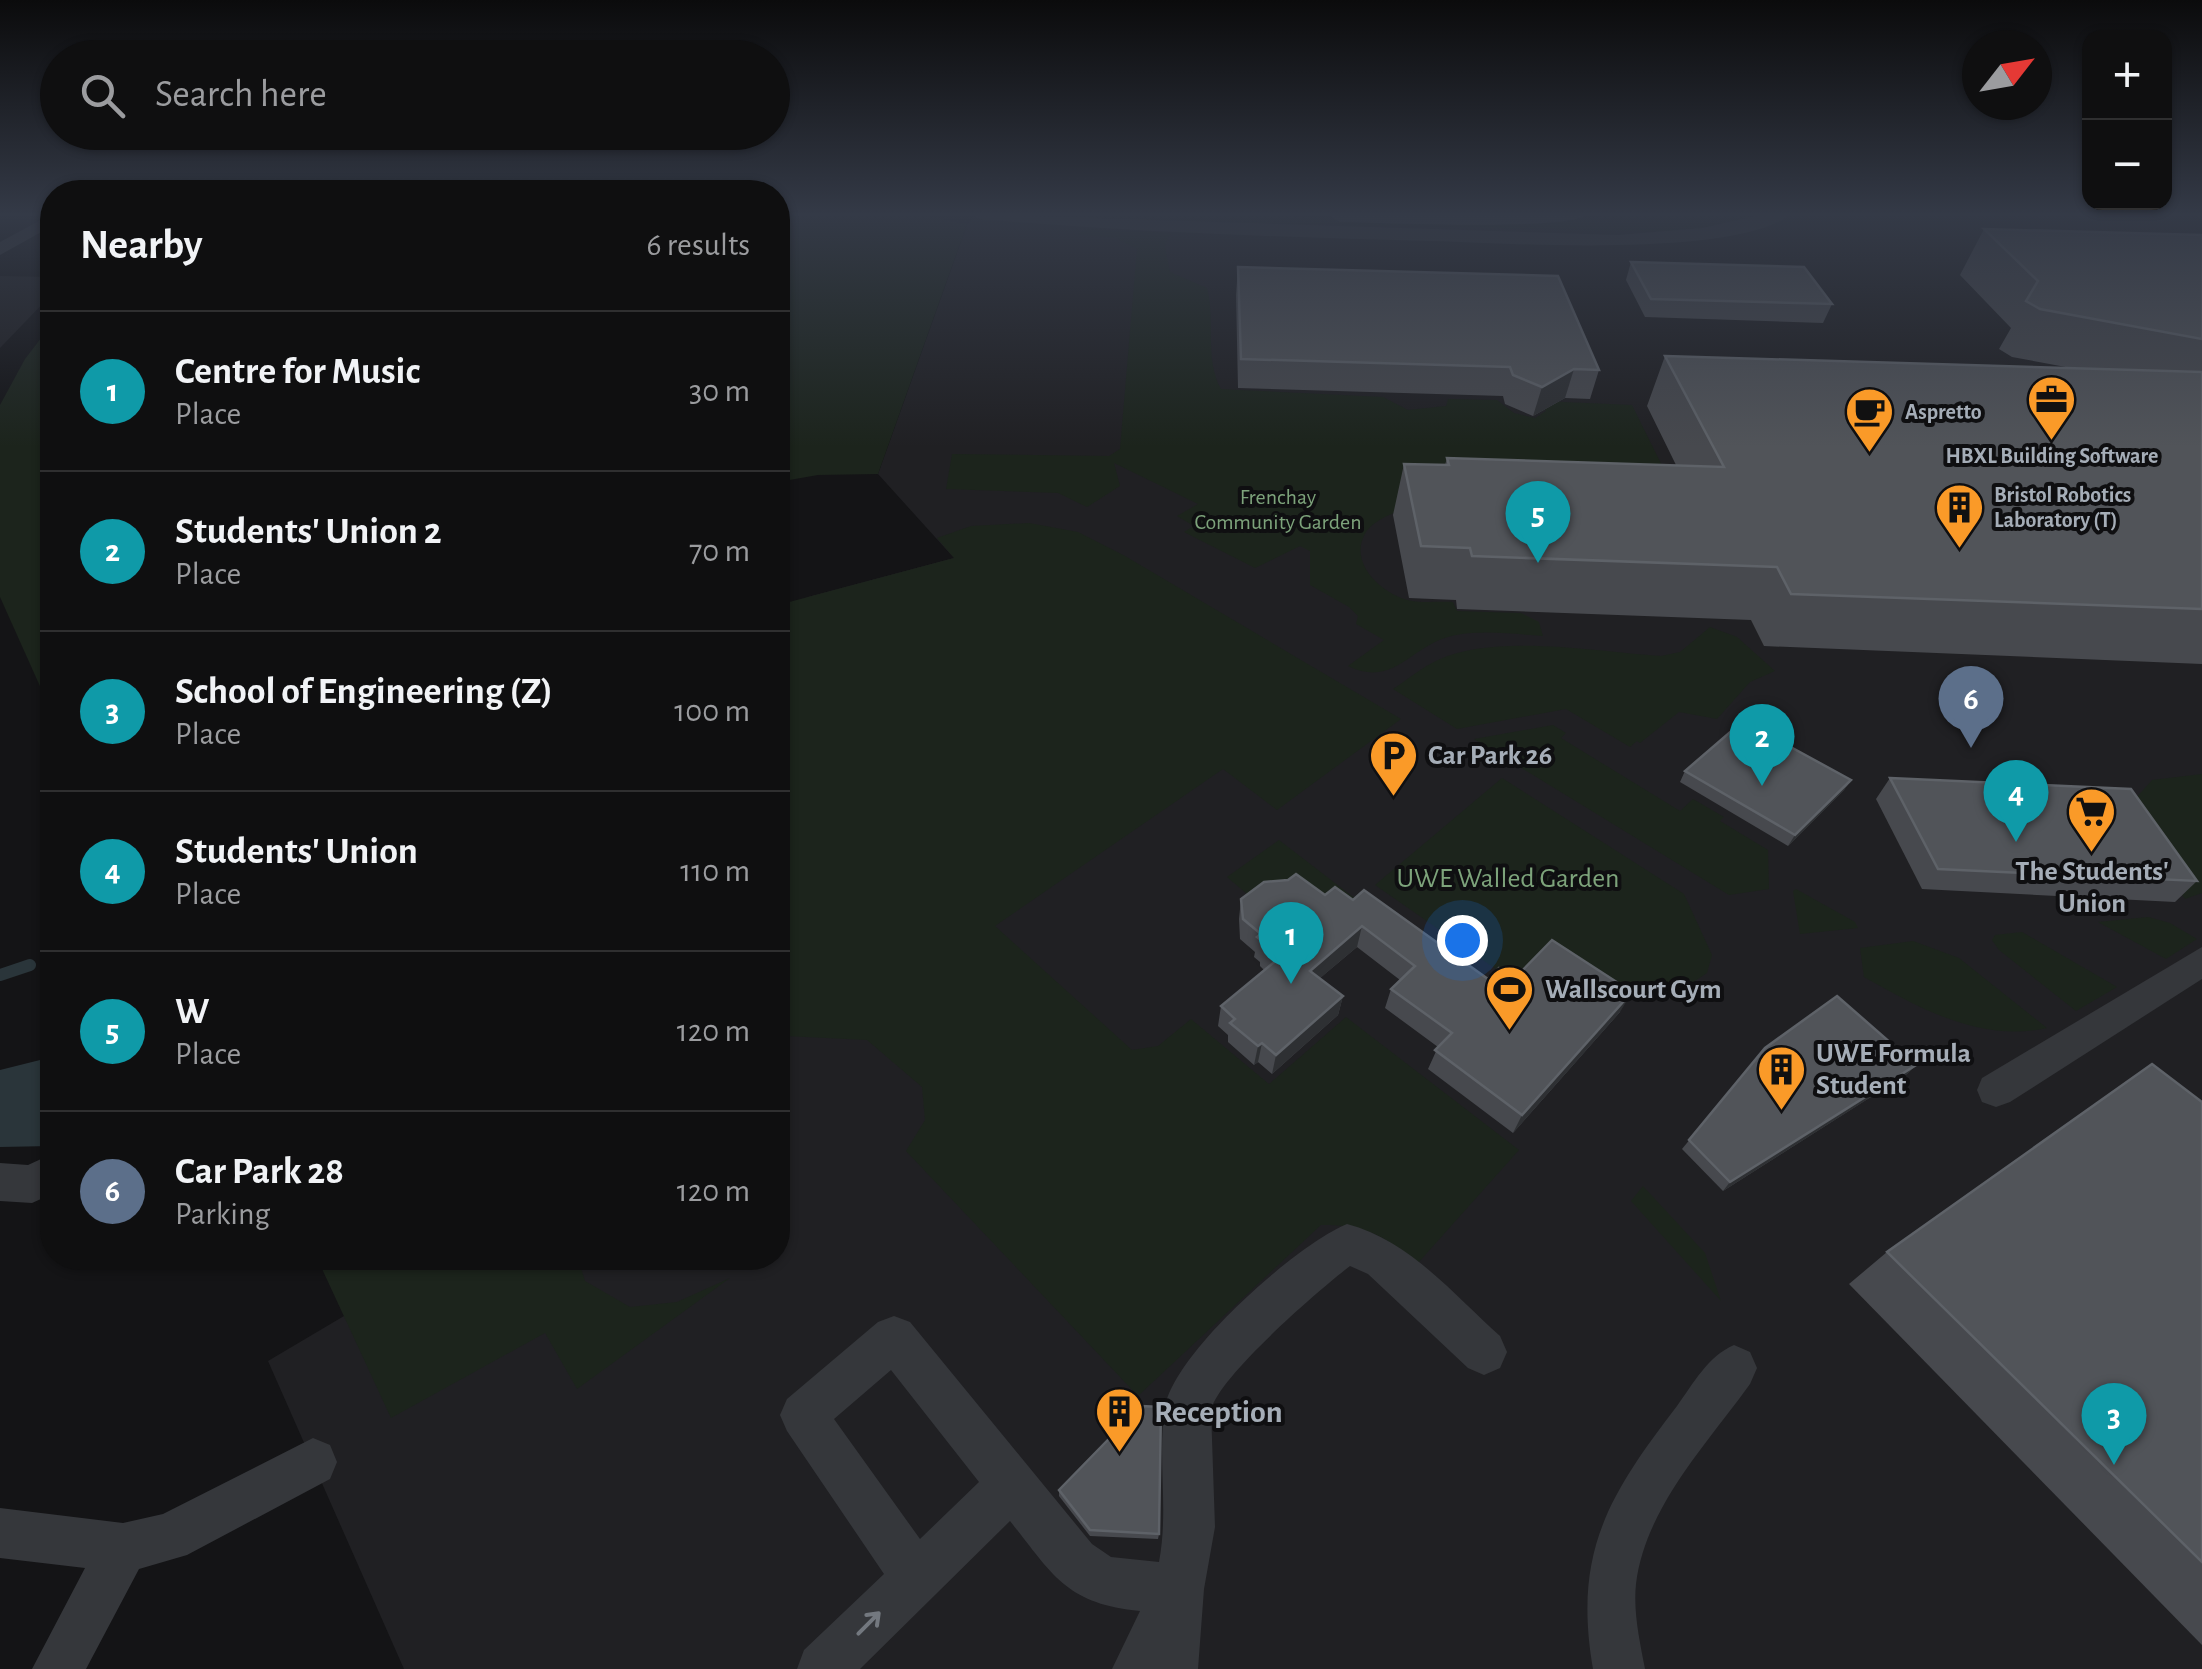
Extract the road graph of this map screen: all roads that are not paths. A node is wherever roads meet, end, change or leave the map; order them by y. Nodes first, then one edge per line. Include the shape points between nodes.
1 (2202, 961) edge
2 (1996, 1090) dead end
3 (40, 1180) edge
4 (0, 1182) edge
5 (1484, 1352) dead end
6 (1734, 1368) dead end
7 (312, 1462) dead end
8 (1010, 1486) junction
9 (0, 1533) edge
10 (123, 1548) junction
11 (916, 1577) junction
12 (1179, 1589) junction
13 (58, 1669) edge
14 (823, 1669) edge
15 (1138, 1669) edge
16 (1172, 1669) edge
17 (1618, 1669) edge

1 - 2 street
3 - 4 street
5 - 12 street via 1372,1251 1347,1245 1334,1250 1192,1395 1190,1528
6 - 17 street via 1637,1506 1617,1551 1610,1589
7 - 10 street via 169,1536
8 - 11 street
8 - 11 street via 894,1338 803,1415
8 - 12 street via 1088,1574 1119,1585
9 - 10 street
10 - 13 street
14 -> 11 street
12 - 15 street
12 - 16 street

